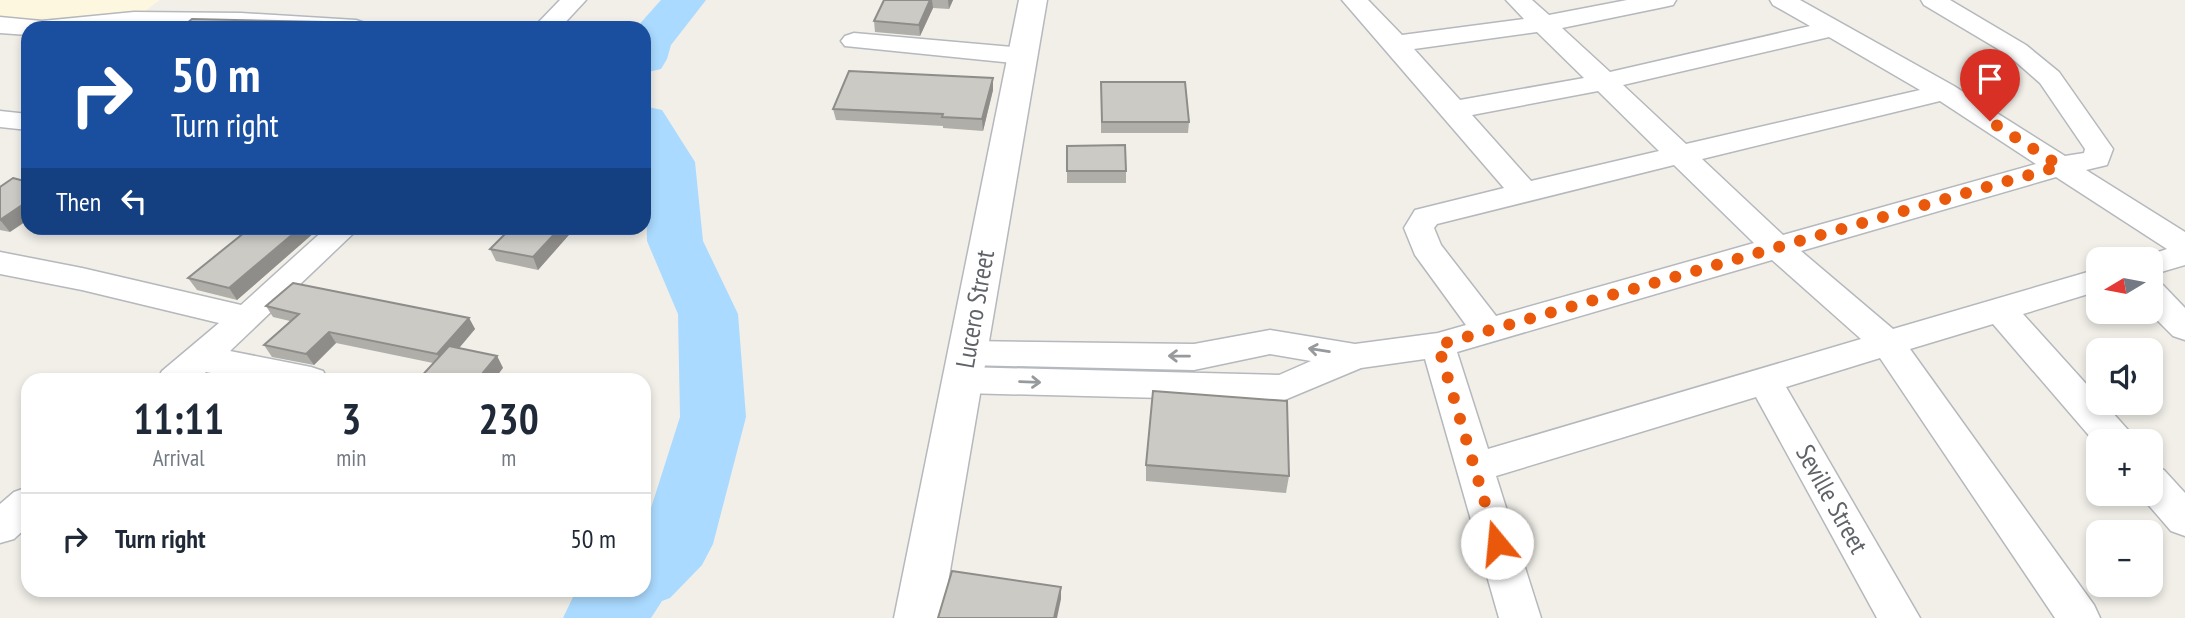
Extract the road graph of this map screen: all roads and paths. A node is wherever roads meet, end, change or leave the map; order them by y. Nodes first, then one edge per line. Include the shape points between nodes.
1 (574, 0) edge
2 (1033, 0) edge
3 (1354, 0) edge
4 (1518, 0) edge
5 (1664, 0) edge
6 (1782, 0) edge
7 (1933, 0) edge
8 (114, 21) edge
9 (183, 21) edge
10 (553, 21) edge
11 (1543, 24) junction
12 (0, 25) edge
13 (21, 27) edge
14 (1832, 29) junction
15 (854, 41) dead end
16 (1396, 44) junction
17 (1023, 56) junction
18 (1603, 82) junction
19 (1944, 92) junction
20 (1453, 110) junction
21 (0, 118) edge
22 (21, 121) edge
23 (1680, 155) junction
24 (2060, 166) junction
25 (1524, 192) junction
26 (336, 235) edge
27 (2185, 246) edge
28 (1777, 247) junction
29 (2185, 254) edge
30 (2163, 260) edge
31 (0, 263) edge
32 (2086, 284) edge
33 (2163, 305) edge
34 (2000, 310) junction
35 (247, 318) junction
36 (2185, 328) edge
37 (1488, 330) junction
38 (1888, 344) junction
39 (1438, 345) junction
40 (1235, 351) junction
41 (1355, 356) junction
42 (964, 367) junction
43 (187, 369) edge
44 (232, 373) edge
45 (1765, 381) junction
46 (1241, 387) junction
47 (2105, 429) edge
48 (1475, 468) junction
49 (2163, 495) edge
50 (21, 509) edge
51 (2185, 520) edge
52 (0, 527) edge
53 (918, 618) edge
54 (1520, 618) edge
55 (1899, 618) edge
56 (2079, 618) edge

1 - 10 street
2 - 17 street, Lucero Street
3 - 16 street
4 - 11 street
5 - 11 street
6 - 14 street
7 - 24 street via 2017,50 2050,78 2099,149 2097,159
8 - 9 street
11 - 16 street
11 - 18 street
12 - 13 street
14 - 18 street
14 - 19 street
15 - 17 street
16 - 20 street
17 - 42 street, Lucero Street
18 - 20 street
18 - 23 street
19 - 23 street
19 - 24 street
20 - 25 street
21 - 22 street
23 - 25 street
23 - 28 street
24 - 27 street
24 - 28 street
25 - 37 street via 1426,217 1419,228 1426,248
26 - 35 street
28 - 37 street
28 - 38 street
29 - 30 street
31 - 35 street
32 - 34 street
33 - 36 street
34 - 38 street
34 - 47 street
35 - 43 street
37 - 39 street
38 - 45 street
38 - 56 street
39 - 41 street
39 - 48 street
41 -> 40 street via 1270,342
40 -> 42 street
40 - 46 street
41 - 46 street via 1282,388
42 -> 46 street
42 - 53 street, Lucero Street
43 - 44 street
45 - 48 street
45 - 55 street, Seville Street
48 - 54 street
49 - 51 street
50 - 52 street

